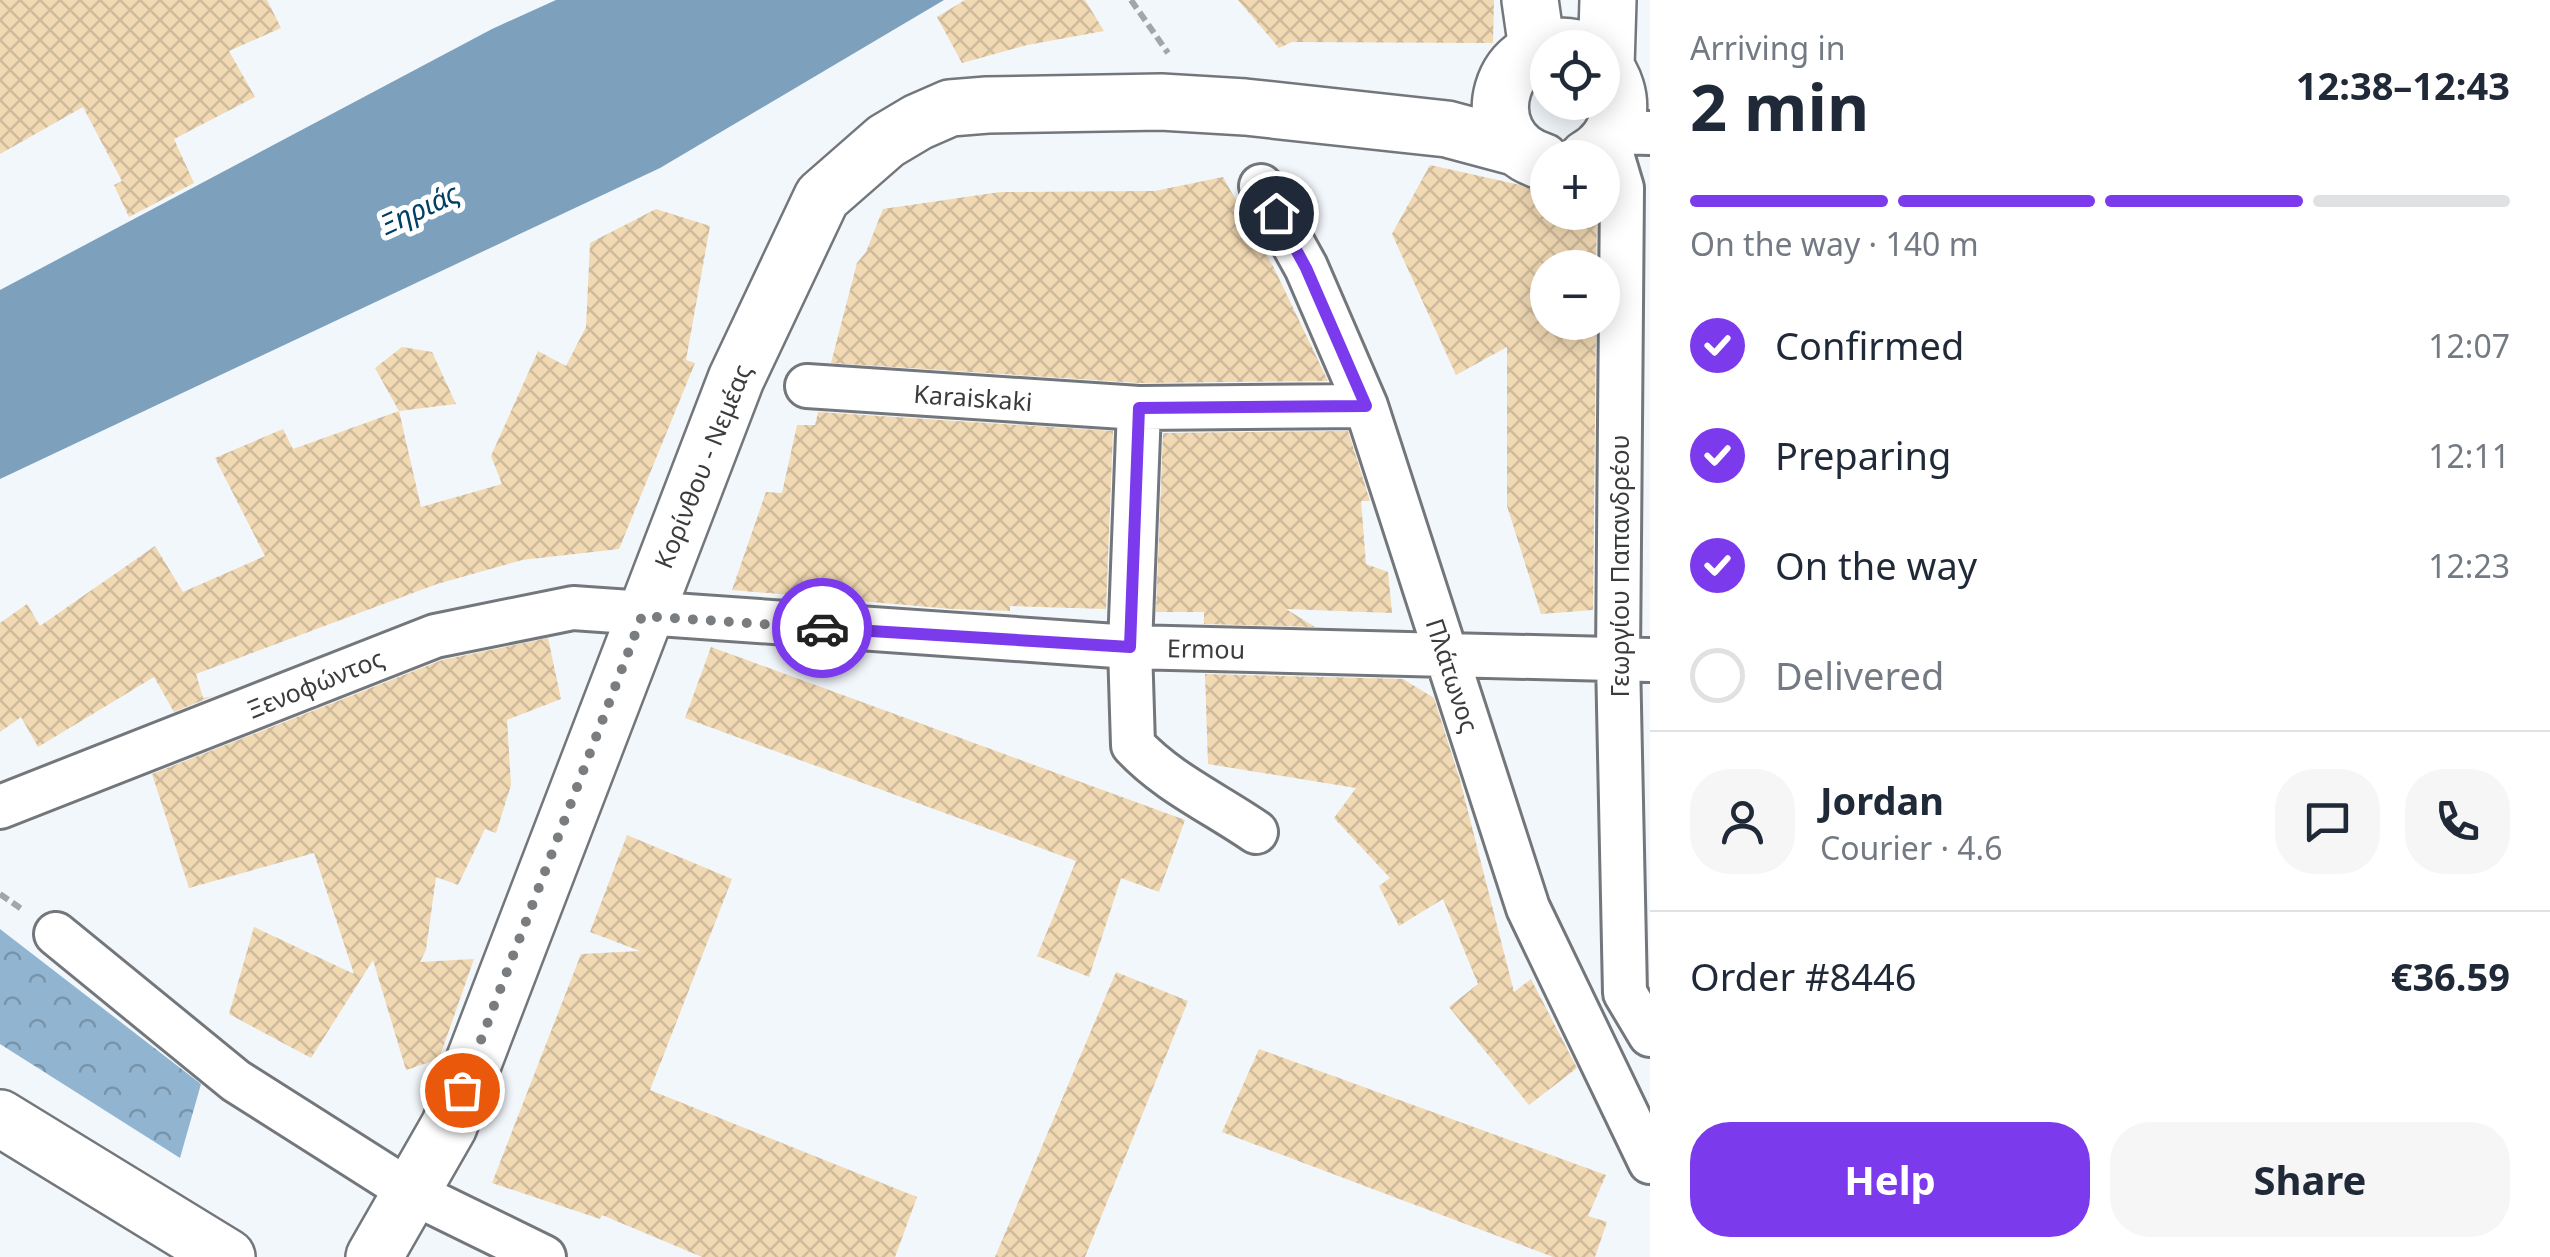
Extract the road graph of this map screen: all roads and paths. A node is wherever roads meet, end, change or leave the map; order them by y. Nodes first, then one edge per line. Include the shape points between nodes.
1 (1608, 0) edge
2 (1602, 30) edge
3 (1530, 91) edge
4 (1530, 104) edge
5 (1355, 120) junction
6 (1601, 120) edge
7 (1530, 151) edge
8 (1530, 154) edge
9 (1260, 186) dead end
10 (808, 386) dead end
11 (1366, 406) junction
12 (1139, 408) junction
13 (642, 616) junction
14 (1130, 647) junction
15 (1446, 654) junction
16 (1634, 659) edge
17 (0, 807) edge
18 (1256, 832) dead end
19 (56, 934) dead end
20 (1650, 1035) edge
21 (0, 1118) edge
22 (1650, 1162) edge
23 (412, 1192) junction
24 (209, 1246) edge
25 (374, 1257) edge
26 (544, 1257) edge

1 - 2 main road, Γεωργίου Παπανδρέου
3 - 5 main road, Κορίνθου - Νεμέας via 1444,98
4 - 7 main road via 1501,113
5 - 8 main road, Κορίνθου - Νεμέας via 1446,129
5 - 13 main road, Κορίνθου - Νεμέας via 1161,102 987,105 950,108 886,141 822,197 799,238
6 - 16 street, Γεωργίου Παπανδρέου via 1622,188
9 - 11 street, Πλάτωνος via 1306,268
10 - 12 street, Karaiskaki
11 - 12 street, Karaiskaki
11 - 15 street, Πλάτωνος
12 - 14 street
13 - 14 street, Ermou
13 - 17 street, Ξενοφώντος via 573,608 435,636
13 - 23 main road, Κορίνθου - Νεμέας via 449,1126
14 - 15 street, Ermou
14 - 18 street via 1133,745 1159,774
15 - 16 street, Ermou
15 - 22 street, Πλάτωνος via 1528,908
16 - 20 street, Γεωργίου Παπανδρέου via 1625,994
19 - 23 street via 236,1081
21 - 24 main road
23 - 25 main road, Κορίνθου - Νεμέας
23 - 26 street

